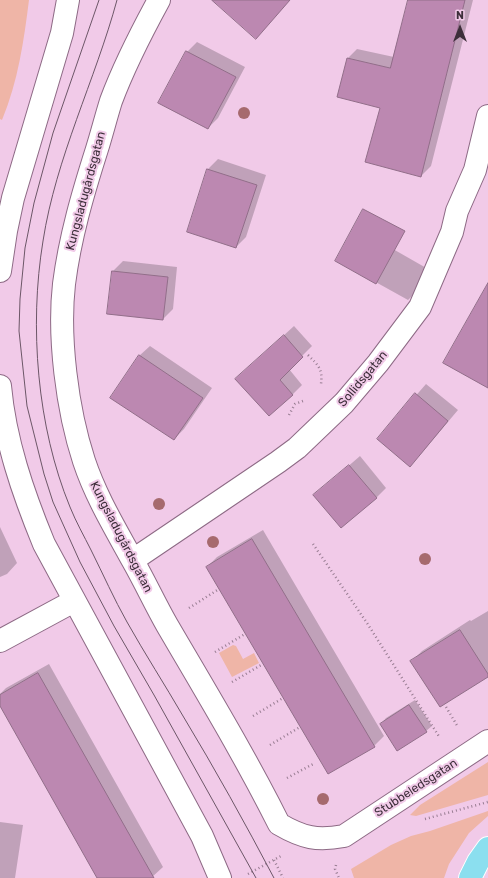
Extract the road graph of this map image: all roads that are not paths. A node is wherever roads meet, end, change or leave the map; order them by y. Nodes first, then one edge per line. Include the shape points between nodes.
1 (68, 0) edge
2 (159, 0) edge
3 (488, 116) edge
4 (0, 271) edge
5 (0, 386) edge
6 (133, 560) junction
7 (74, 601) junction
8 (0, 641) edge
9 (488, 741) edge
10 (344, 836) joint
11 (488, 848) edge
12 (218, 872) edge
13 (470, 878) edge

1 - 4 street via 62,32 13,198
2 - 6 street, Kungsladugårdsgatan via 135,43 111,102 75,225 64,285 62,316 67,386 74,426 84,461 102,505
3 - 6 street, Sollidsgatan via 475,170 420,307 378,363 344,403 297,448
5 - 7 street via 7,430 25,496 44,544
6 - 10 street, Kungsladugårdsgatan via 279,824 307,837 327,839
7 - 8 street
7 - 12 street via 202,836
9 - 10 street, Stubbeledsgatan
11 - 13 main road

